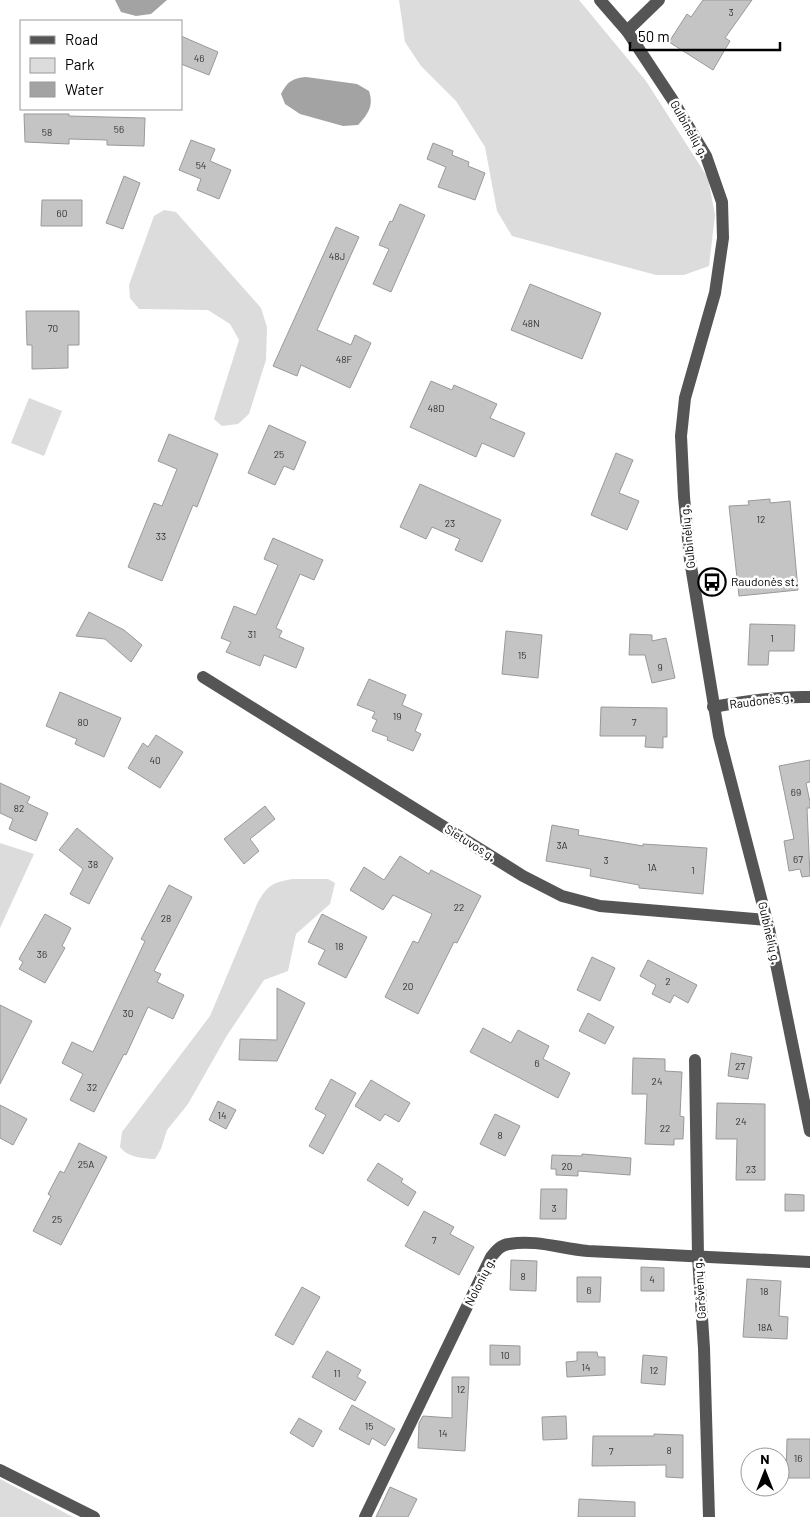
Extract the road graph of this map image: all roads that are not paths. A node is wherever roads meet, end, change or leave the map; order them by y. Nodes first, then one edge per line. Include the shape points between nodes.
1 (600, 0) edge
2 (659, 0) edge
3 (627, 31) junction
4 (203, 677) dead end
5 (810, 697) edge
6 (713, 707) junction
7 (767, 920) junction
8 (695, 1060) dead end
9 (810, 1131) edge
10 (698, 1258) junction
11 (810, 1262) edge
12 (0, 1470) edge
13 (94, 1517) edge
14 (365, 1517) edge
15 (709, 1517) edge

1 - 3 street, Gulbinėlių g.
2 - 3 street
3 - 6 street, Gulbinėlių g. via 706,156 722,202 723,238 715,293 685,398 681,436 690,560
4 - 7 street, Sietuvos g. via 523,876 562,896 600,906
5 - 6 street, Raudonės g. via 759,699
6 - 7 street, Gulbinėlių g.
7 - 9 street, Gulbinėlių g.
8 - 10 street, Garšvėnų g.
10 - 11 street, Nolonių g.
10 - 14 street, Nolonių g. via 569,1250 540,1242 500,1247 491,1257
10 - 15 street, Garšvėnų g.
12 - 13 street

